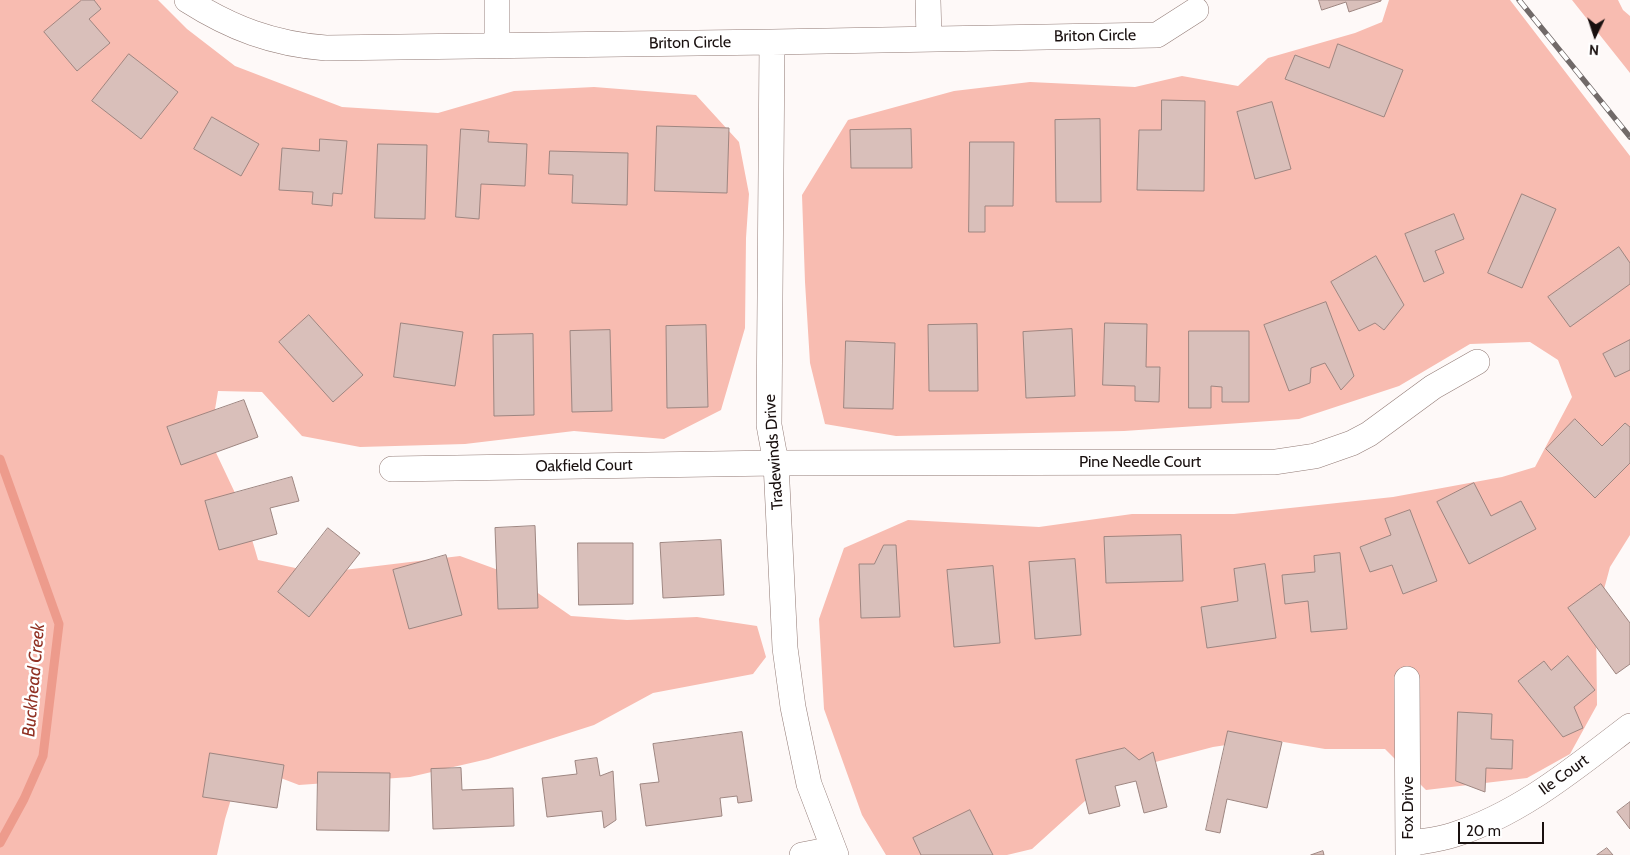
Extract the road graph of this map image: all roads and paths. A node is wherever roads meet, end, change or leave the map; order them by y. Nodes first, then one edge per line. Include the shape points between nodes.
1 (187, 0) edge
2 (497, 0) edge
3 (928, 0) edge
4 (1196, 10) dead end
5 (929, 38) junction
6 (772, 42) junction
7 (496, 46) junction
8 (1476, 362) dead end
9 (776, 463) junction
10 (392, 469) dead end
11 (1407, 679) dead end
12 (1630, 726) edge
13 (1408, 850) edge
14 (834, 852) edge
15 (802, 855) edge

1 - 7 street, Briton Circle via 212,16 248,32 306,46
2 - 7 street
3 - 5 street
4 - 5 street, Briton Circle via 1157,35
5 - 6 street, Briton Circle
6 - 7 street, Briton Circle
6 - 9 street, Tradewinds Drive via 769,425
8 - 9 street, Pine Needle Court via 1352,443 1315,456 1275,462
9 - 10 street, Oakfield Court
9 - 14 street, Tradewinds Drive via 785,648 793,707 810,784
11 - 13 street, Fox Drive
12 - 13 street, Ile Court via 1523,804 1488,822
14 - 15 street

